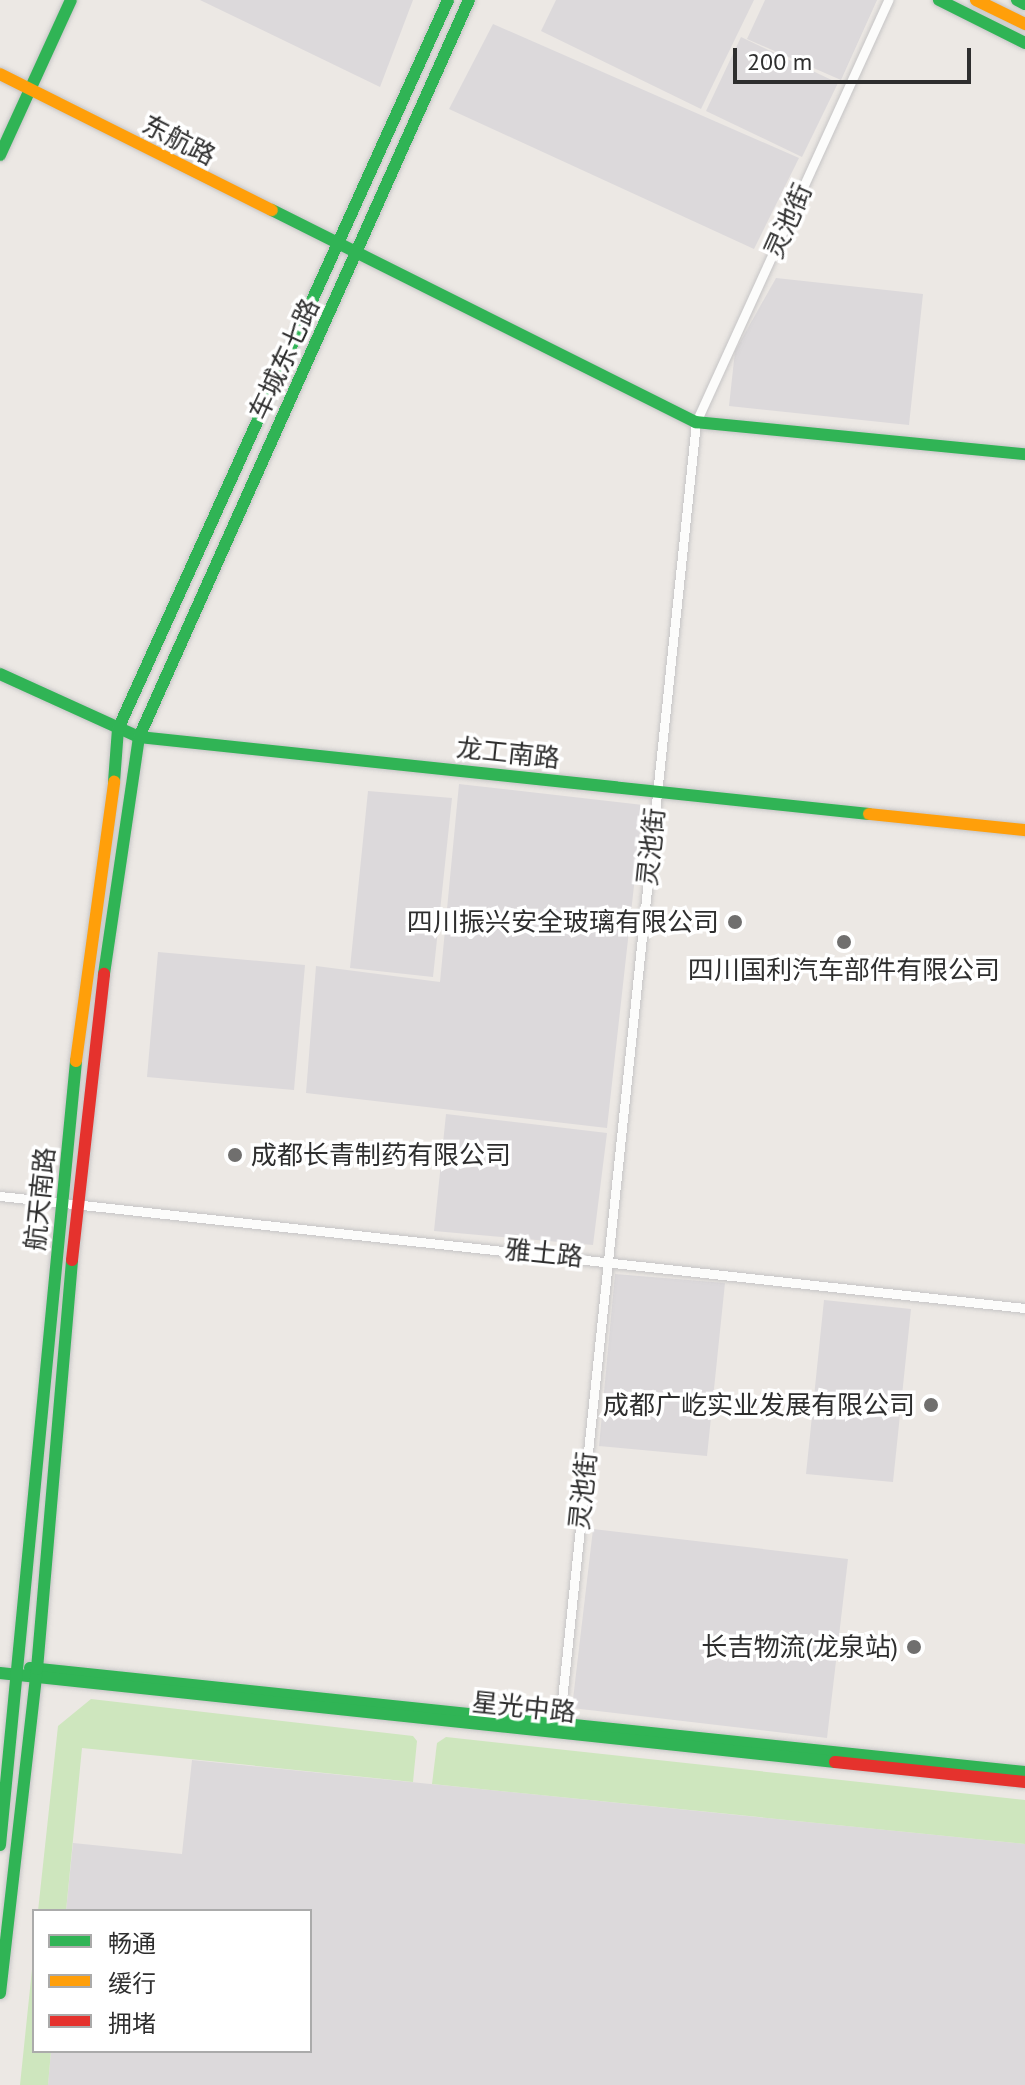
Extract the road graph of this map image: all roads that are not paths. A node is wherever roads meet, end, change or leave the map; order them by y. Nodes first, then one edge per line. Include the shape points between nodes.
1 (71, 0) edge
2 (448, 0) edge
3 (469, 0) edge
4 (888, 0) edge
5 (939, 0) edge
6 (976, 0) edge
7 (1017, 0) edge
8 (1025, 4) edge
9 (1025, 24) edge
10 (1025, 43) edge
11 (0, 74) edge
12 (30, 88) junction
13 (0, 155) edge
14 (340, 242) junction
15 (357, 252) junction
16 (696, 422) junction
17 (1025, 454) edge
18 (0, 674) edge
19 (118, 729) junction
20 (139, 737) junction
21 (657, 790) junction
22 (1025, 830) edge
23 (0, 1196) edge
24 (62, 1203) junction
25 (77, 1205) junction
26 (606, 1260) junction
27 (1025, 1308) edge
28 (0, 1665) edge
29 (20, 1671) junction
30 (0, 1673) edge
31 (37, 1674) junction
32 (559, 1728) junction
33 (1025, 1772) edge
34 (1025, 1782) edge
35 (0, 1845) edge
36 (0, 1993) edge

1 - 12 main road
2 - 14 main road, 车城东七路
3 - 15 main road, 车城东七路
4 - 16 street, 灵池街
5 - 10 main road
6 - 9 main road
7 - 8 main road
11 - 12 main road, 东航路
12 - 13 main road
12 - 14 main road, 东航路
14 - 15 main road, 东航路
14 - 19 main road, 车城东七路
15 - 16 main road, 东航路
15 - 20 main road, 车城东七路
16 - 17 main road
16 - 21 street, 灵池街
18 - 19 main road, 龙工南路
19 - 20 main road, 龙工南路
19 - 24 main road, 航天南路
20 - 21 main road, 龙工南路
20 - 25 main road, 航天南路 via 98,1012
21 - 22 main road, 龙工南路
21 - 26 street, 灵池街
23 - 24 street, 雅土路
24 - 25 street, 雅土路
24 - 29 main road, 航天南路
25 - 26 street, 雅土路
25 - 31 main road, 航天南路
26 - 27 street, 雅土路
26 - 32 street, 灵池街
28 - 29 main road
29 - 30 main road
29 - 31 main road, 星光中路
29 - 35 main road, 航天南路
31 - 32 main road, 星光中路
31 - 36 main road, 航天南路
32 - 33 main road, 星光中路
32 - 34 main road, 星光中路

